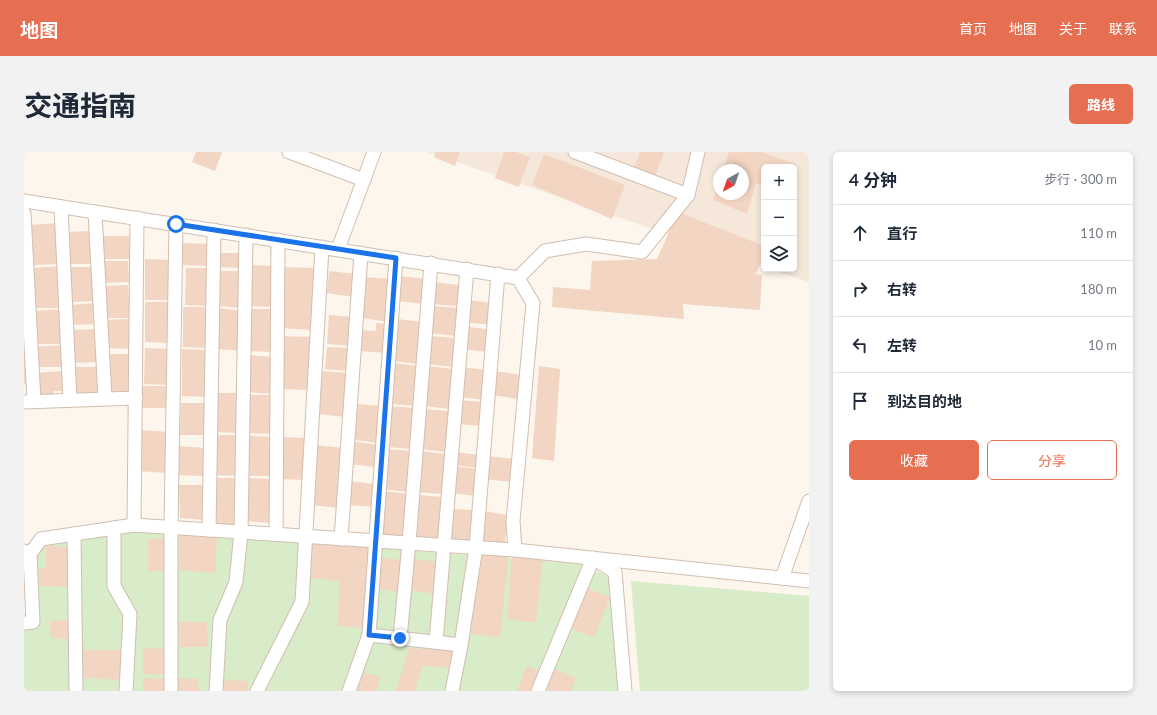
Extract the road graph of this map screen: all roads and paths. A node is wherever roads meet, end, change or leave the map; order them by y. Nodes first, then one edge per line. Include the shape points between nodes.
1 (289, 152) edge
2 (374, 152) edge
3 (576, 152) edge
4 (698, 152) edge
5 (364, 180) junction
6 (688, 195) junction
7 (24, 201) edge
8 (61, 207) junction
9 (95, 212) junction
10 (24, 213) edge
11 (137, 218) junction
12 (176, 224) junction
13 (214, 230) junction
14 (246, 235) junction
15 (278, 240) junction
16 (322, 247) junction
17 (338, 249) junction
18 (360, 253) junction
19 (396, 258) junction
20 (431, 263) junction
21 (467, 269) junction
22 (498, 274) junction
23 (518, 278) junction
24 (105, 398) junction
25 (136, 398) junction
26 (70, 400) junction
27 (29, 401) edge
28 (809, 501) edge
29 (134, 525) junction
30 (114, 528) junction
31 (209, 530) junction
32 (74, 534) junction
33 (276, 534) junction
34 (341, 539) junction
35 (515, 550) junction
36 (27, 553) edge
37 (593, 558) junction
38 (782, 578) junction
39 (809, 581) edge
40 (24, 623) edge
41 (369, 635) junction
42 (400, 638) junction
43 (436, 642) junction
44 (461, 645) junction
45 (455, 690) edge
46 (76, 691) edge
47 (126, 691) edge
48 (171, 691) edge
49 (216, 691) edge
50 (257, 691) edge
51 (349, 691) edge
52 (538, 691) edge
53 (624, 691) edge

1 - 5 street
2 - 5 street
3 - 6 street
4 - 6 street
5 - 17 street
6 - 23 street via 642,252 586,244 545,252
7 - 8 street
8 - 9 street
8 - 26 street
9 - 11 street
9 - 24 street
10 - 27 street
11 - 12 street
11 - 25 street
12 - 13 street
12 - 48 street
13 - 14 street
13 - 31 street
14 - 15 street
14 - 49 street via 241,532 236,582 220,620
15 - 16 street
15 - 33 street
16 - 17 street
16 - 50 street via 302,602
17 - 18 street
18 - 19 street
18 - 34 street
19 - 20 street
19 - 41 street
20 - 21 street
20 - 42 street
21 - 22 street
21 - 43 street
22 - 23 street
22 - 44 street via 476,547
23 - 35 street via 533,303 513,521
24 - 25 street
24 - 26 street
25 - 29 street
26 - 27 street
28 - 38 street
29 - 30 street
29 - 31 street
30 - 32 street
30 - 47 street via 114,586 130,614
31 - 33 street
32 - 36 street via 41,539
32 - 46 street
33 - 34 street
34 - 35 street
35 - 37 street
36 - 40 street via 33,622
37 - 38 street
37 - 52 street
37 - 53 street via 615,572
38 - 39 street
41 - 42 street
41 - 51 street
42 - 43 street
43 - 44 street
44 - 45 street

